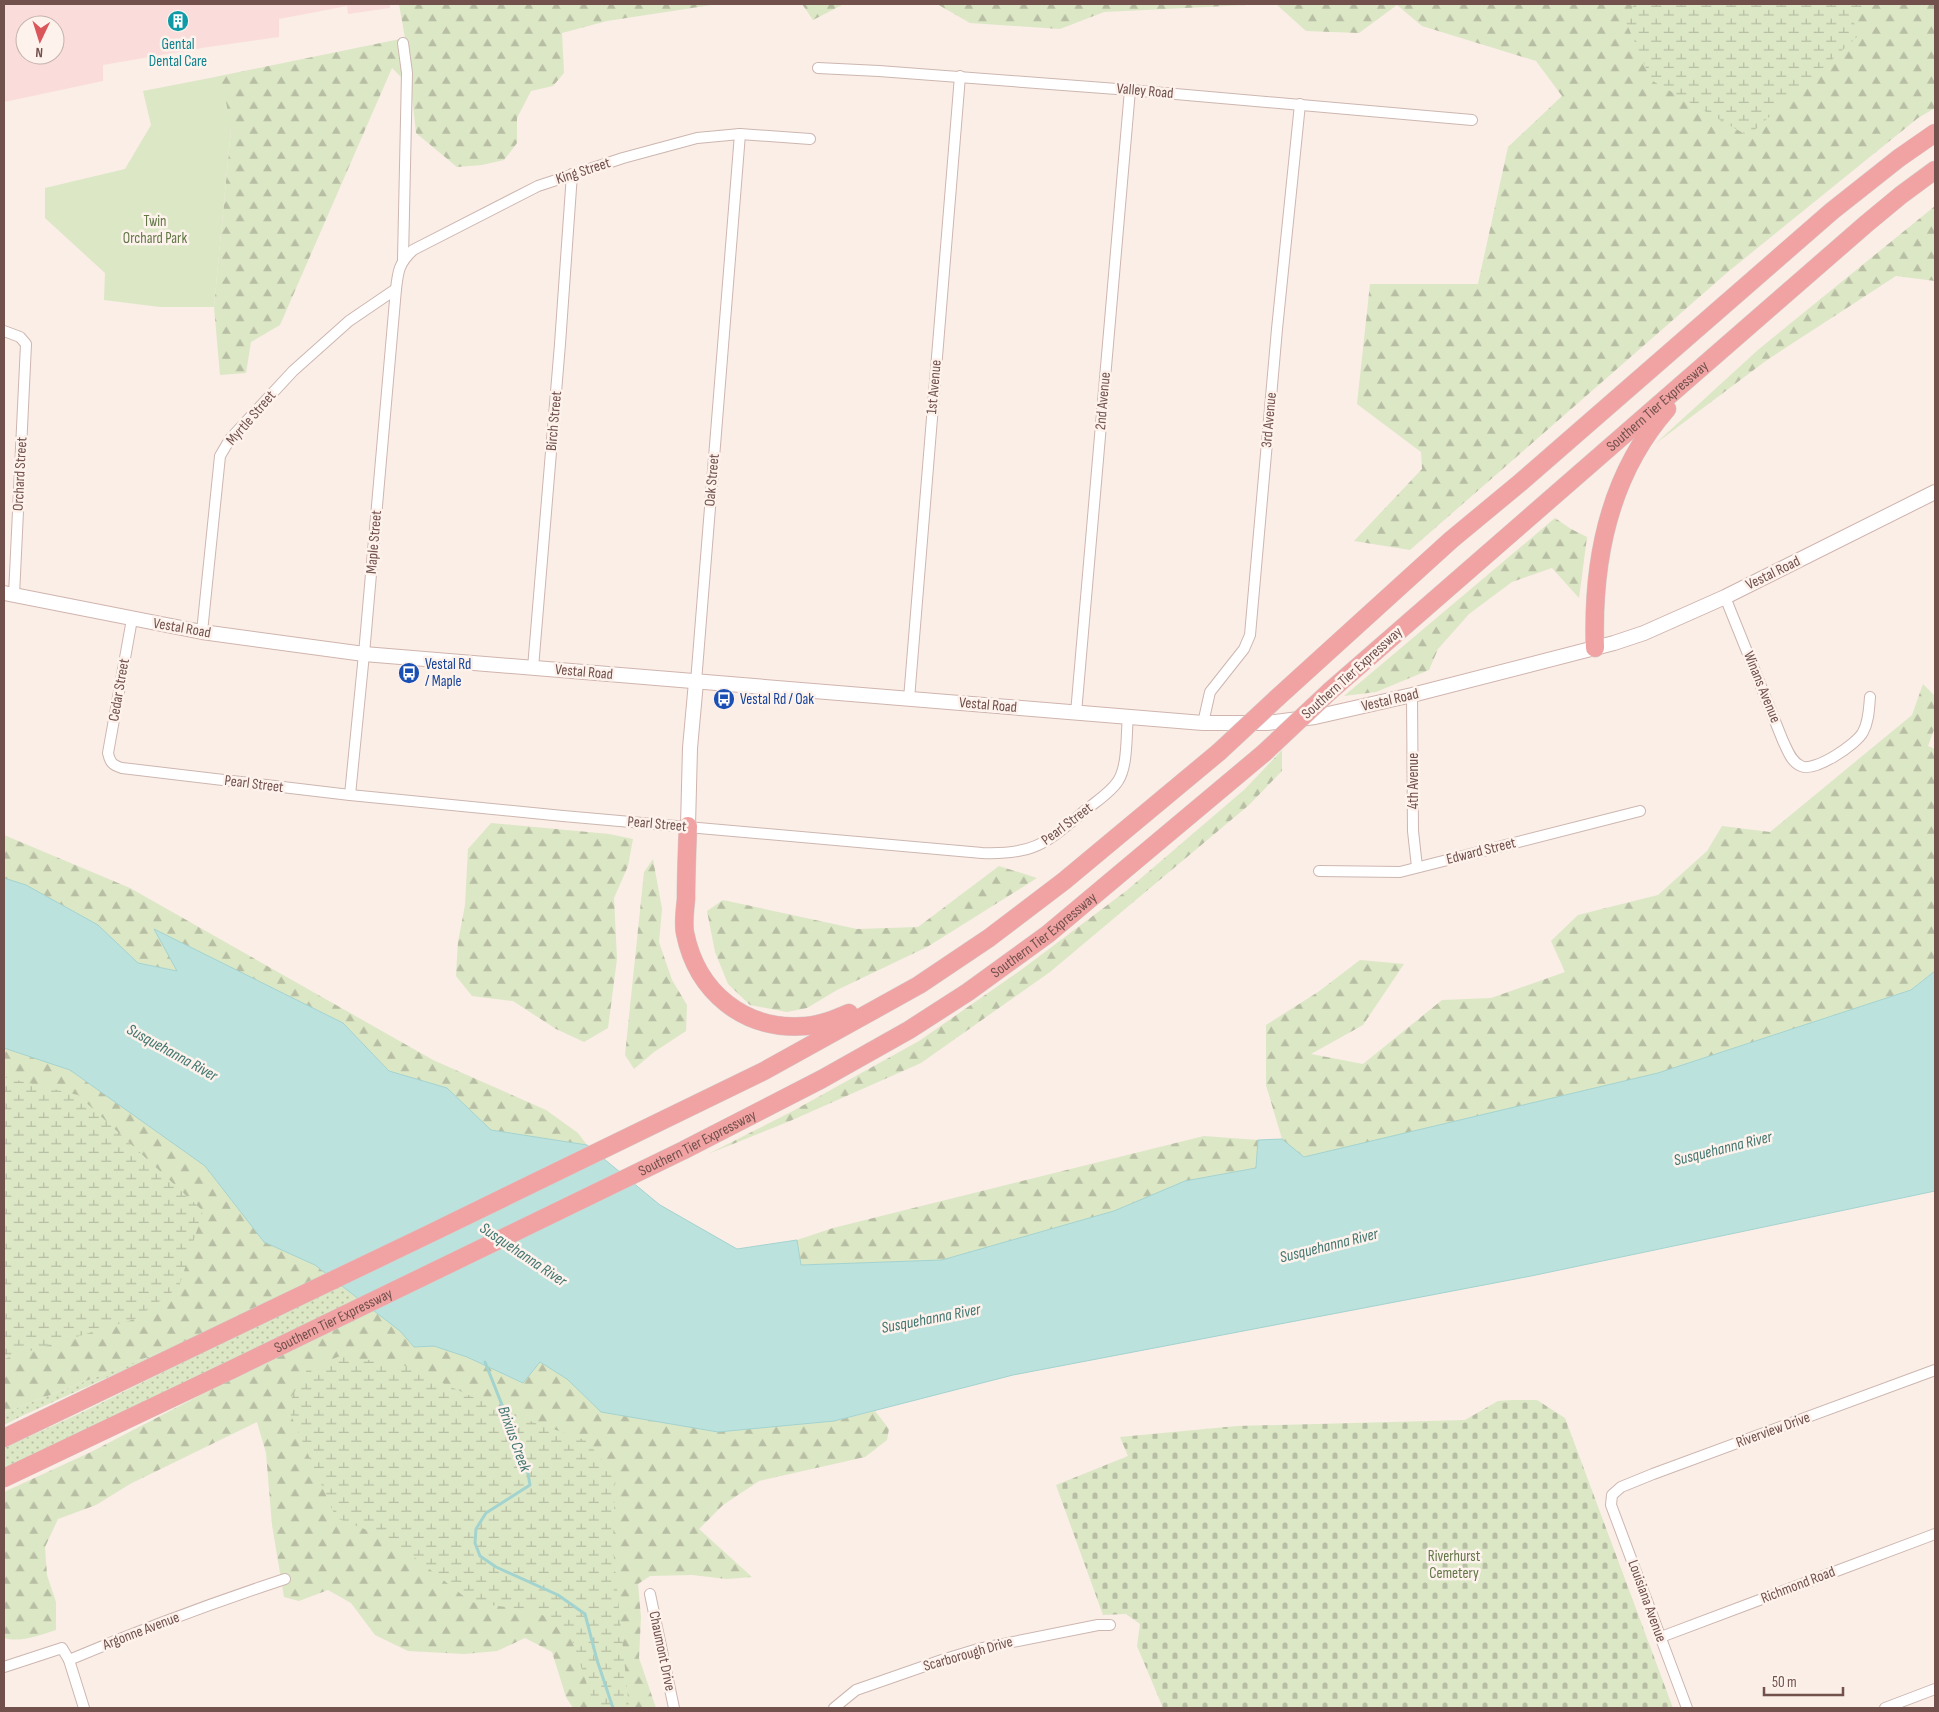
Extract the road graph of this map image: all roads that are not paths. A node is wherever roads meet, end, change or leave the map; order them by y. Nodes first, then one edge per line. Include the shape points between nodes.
1 (403, 43) dead end
2 (818, 68) dead end
3 (960, 76) junction
4 (1130, 90) junction
5 (1300, 104) junction
6 (1472, 120) dead end
7 (1935, 133) edge
8 (740, 134) junction
9 (810, 139) dead end
10 (1935, 170) edge
11 (572, 174) junction
12 (403, 259) junction
13 (396, 289) junction
14 (4, 331) edge
15 (1706, 364) junction
16 (1935, 492) edge
17 (9, 594) edge
18 (1725, 597) junction
19 (132, 619) junction
20 (202, 632) junction
21 (1595, 648) junction
22 (364, 654) junction
23 (533, 668) junction
24 (696, 682) junction
25 (1412, 695) junction
26 (1870, 697) dead end
27 (909, 699) junction
28 (1076, 712) junction
29 (1128, 717) junction
30 (1203, 723) junction
31 (110, 761) joint
32 (350, 795) junction
33 (1640, 811) dead end
34 (688, 826) junction
35 (1417, 867) junction
36 (1319, 871) dead end
37 (919, 985) junction
38 (1935, 1370) edge
39 (4, 1438) edge
40 (4, 1478) edge
41 (1614, 1493) joint
42 (1935, 1534) edge
43 (285, 1580) dead end
44 (650, 1594) dead end
45 (1110, 1625) dead end
46 (1660, 1637) junction
47 (69, 1660) junction
48 (4, 1668) edge
49 (1935, 1689) edge
50 (84, 1708) edge
51 (674, 1708) edge
52 (834, 1708) edge
53 (1687, 1708) edge
54 (1885, 1708) edge

1 - 12 street via 406,73
2 - 3 street, Valley Road
3 - 4 street, Valley Road
3 - 27 street, 1st Avenue
4 - 5 street, Valley Road
4 - 28 street, 2nd Avenue
5 - 6 street, Valley Road
5 - 30 street, 3rd Avenue via 1250,636 1244,649 1210,692
7 - 37 highway, Southern Tier Expressway, bridge via 1817,224 1451,540 1219,752 1064,881 989,938
8 - 9 street, King Street
8 - 11 street, King Street via 697,138
8 - 24 street, Oak Street
10 - 15 highway, Southern Tier Expressway via 1866,224
11 - 12 street, King Street via 538,186 413,250
11 - 23 street, Birch Street
12 - 13 street
13 - 20 street, Myrtle Street via 349,321 293,372 230,439 220,456
13 - 22 street, Maple Street
14 - 17 street, Orchard Street via 20,337 26,344
15 - 21 highway via 1647,434 1616,493 1605,529 1598,575
15 - 40 highway, Southern Tier Expressway, bridge via 1330,691 1264,754 1048,934 910,1030 684,1150
16 - 18 street, Vestal Road
17 - 19 street, Vestal Road
18 - 21 street, Vestal Road via 1644,633
18 - 26 street, Winans Avenue via 1783,741 1793,760 1801,766 1809,768 1829,759 1863,732
19 - 20 street, Vestal Road
19 - 31 street, Cedar Street via 108,752
20 - 22 street, Vestal Road
21 - 25 street, Vestal Road
22 - 23 street, Vestal Road
22 - 32 street, Maple Street
23 - 24 street, Vestal Road
24 - 27 street, Vestal Road
24 - 34 street, Oak Street
25 - 30 street, Vestal Road via 1280,722
25 - 35 street, 4th Avenue via 1413,831
27 - 28 street, Vestal Road
28 - 29 street, Vestal Road
29 - 30 street, Vestal Road
29 - 34 street, Pearl Street via 1124,766 1119,780 1058,834 1019,853 982,853
31 - 32 street, Pearl Street via 122,768
32 - 34 street, Pearl Street
33 - 35 street, Edward Street
34 - 37 highway via 685,931 692,959 703,979 732,1008 768,1024 807,1026 829,1021
35 - 36 street, Edward Street via 1381,873
37 - 39 highway, Southern Tier Expressway via 764,1070 645,1129
38 - 41 street, Riverview Drive via 1620,1487
41 - 46 street, Louisiana Avenue via 1612,1504
42 - 46 street, Richmond Road
43 - 47 street, Argonne Avenue via 217,1602
44 - 51 street, Chaumont Drive
45 - 52 street, Scarborough Drive via 969,1651 856,1690
46 - 53 street, Louisiana Avenue
47 - 48 street via 62,1648
47 - 50 street
49 - 54 street

